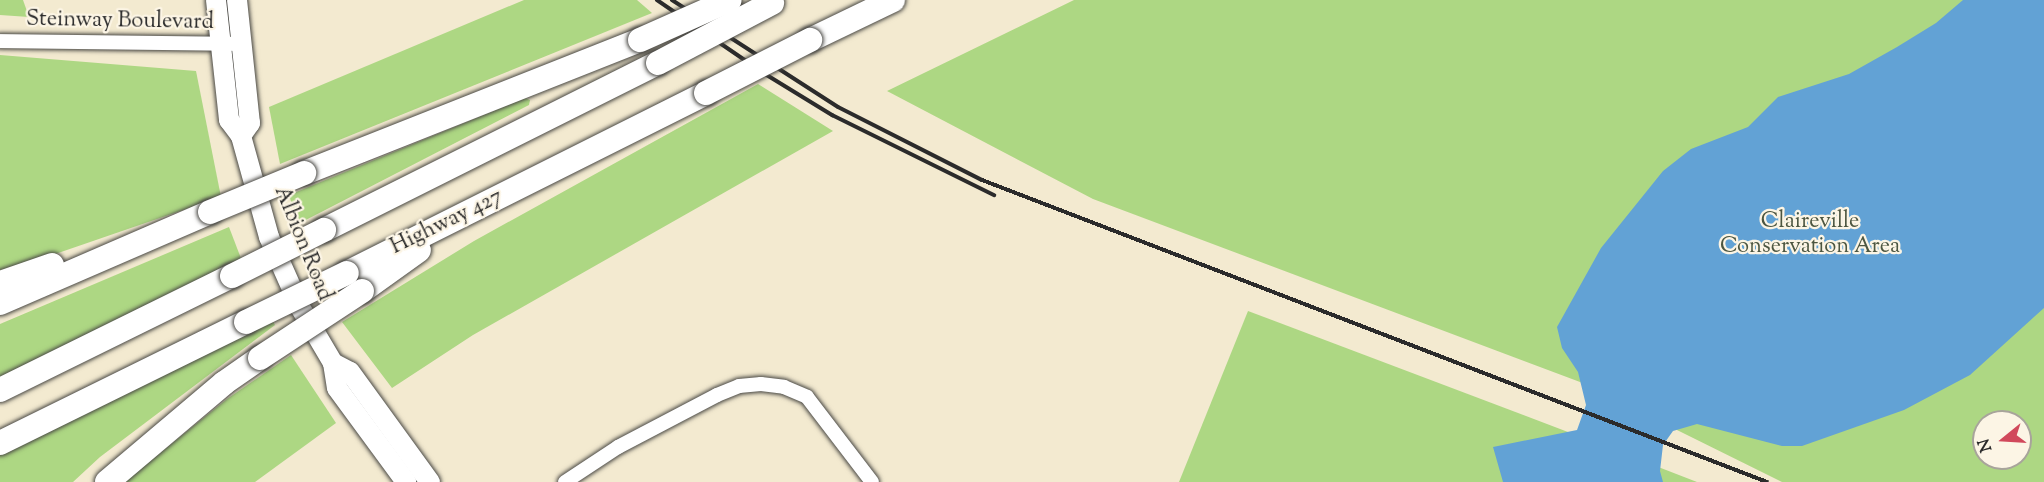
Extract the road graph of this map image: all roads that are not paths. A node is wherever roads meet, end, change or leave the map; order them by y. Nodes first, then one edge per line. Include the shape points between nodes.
1 (216, 0) edge
2 (237, 0) edge
3 (730, 0) edge
4 (893, 0) edge
5 (775, 2) edge
6 (0, 41) edge
7 (240, 44) junction
8 (219, 45) junction
9 (241, 136) junction
10 (210, 212) junction
11 (355, 282) junction
12 (0, 283) edge
13 (0, 303) edge
14 (333, 363) junction
15 (0, 390) edge
16 (0, 443) edge
17 (107, 482) edge
18 (406, 482) edge
19 (430, 482) edge
20 (566, 482) edge
21 (872, 482) edge

1 - 8 main road, Albion Road
2 - 7 main road, Albion Road
3 - 10 highway, bridge via 640,40
4 - 11 highway, Highway 427, bridge via 481,207
5 - 15 highway, bridge
6 - 8 street, Steinway Boulevard
7 - 8 street, Steinway Boulevard
7 - 9 main road, Albion Road via 250,123
8 - 9 main road, Albion Road via 229,120
9 - 14 main road, Albion Road via 280,264
10 - 12 highway
10 - 13 highway
11 - 16 highway, bridge via 246,322
11 - 17 highway, bridge via 224,383
14 - 18 main road, Albion Road via 338,388
14 - 19 main road, Albion Road via 350,372
20 - 21 street via 618,447 717,395 739,386 761,384 784,387 807,397

